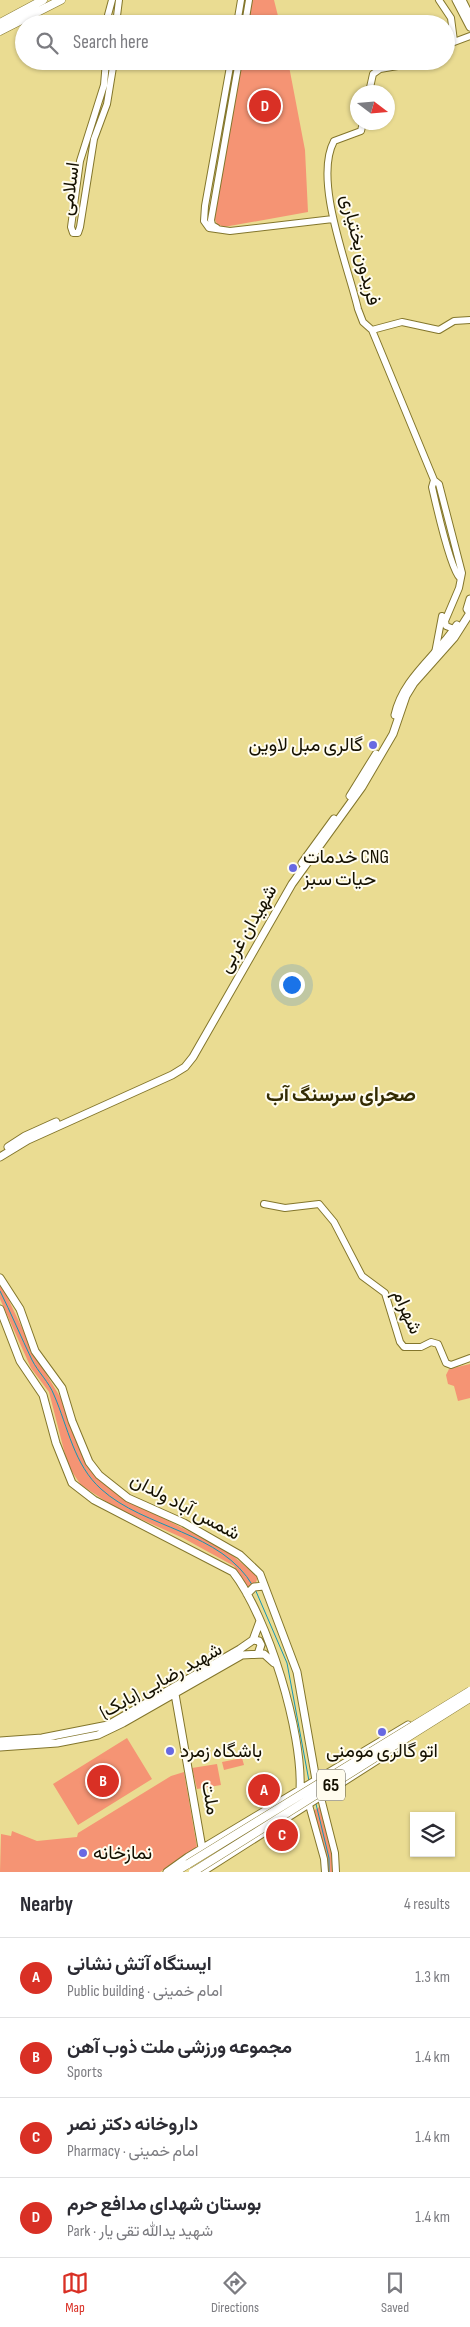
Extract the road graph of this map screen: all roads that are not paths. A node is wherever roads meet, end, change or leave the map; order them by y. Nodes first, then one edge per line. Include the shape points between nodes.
1 (61, 0) edge
2 (112, 0) edge
3 (119, 0) edge
4 (242, 0) edge
5 (249, 0) edge
6 (439, 0) edge
7 (456, 0) edge
8 (462, 0) edge
9 (45, 3) edge
10 (33, 5) junction
11 (21, 15) edge
12 (26, 15) edge
13 (108, 15) edge
14 (117, 15) edge
15 (239, 15) edge
16 (246, 15) edge
17 (449, 15) edge
18 (470, 16) edge
19 (15, 20) edge
20 (15, 22) edge
21 (0, 23) edge
22 (11, 25) junction
23 (470, 27) edge
24 (0, 31) edge
25 (455, 35) edge
26 (470, 36) edge
27 (456, 39) joint
28 (105, 70) edge
29 (112, 70) edge
30 (229, 70) edge
31 (236, 70) edge
32 (379, 70) edge
33 (370, 85) edge
34 (360, 130) edge
35 (333, 219) junction
36 (220, 230) junction
37 (470, 320) edge
38 (372, 330) junction
39 (453, 598) junction
40 (470, 598) edge
41 (469, 612) edge
42 (454, 629) junction
43 (435, 654) junction
44 (0, 1152) edge
45 (0, 1157) edge
46 (264, 1204) dead end
47 (0, 1278) edge
48 (0, 1309) edge
49 (470, 1358) edge
50 (264, 1586) junction
51 (247, 1594) junction
52 (260, 1621) junction
53 (253, 1640) junction
54 (258, 1654) junction
55 (275, 1664) junction
56 (470, 1687) edge
57 (470, 1691) edge
58 (175, 1694) junction
59 (470, 1700) edge
60 (425, 1714) junction
61 (432, 1726) junction
62 (67, 1738) junction
63 (0, 1741) edge
64 (0, 1747) edge
65 (312, 1761) junction
66 (300, 1763) junction
67 (316, 1780) junction
68 (300, 1790) junction
69 (321, 1798) junction
70 (309, 1805) junction
71 (268, 1809) junction
72 (261, 1813) junction
73 (278, 1824) junction
74 (270, 1830) junction
75 (202, 1848) junction
76 (167, 1872) edge
77 (175, 1872) edge
78 (193, 1872) edge
79 (202, 1872) edge
80 (325, 1872) edge
81 (336, 1872) edge

1 - 9 main road
2 - 13 street
3 - 14 street
4 - 15 street
5 - 16 street
6 - 17 street
7 - 23 main road
8 - 18 main road
9 - 10 main road
9 - 12 main road
10 - 11 main road
10 - 21 main road
19 - 22 main road
20 - 22 main road
22 - 24 main road
25 - 27 street
26 - 27 street
28 - 29 street, اسلامی via 104,85 80,162 71,227 73,233 78,233 80,227 94,139 106,104
30 - 36 street via 204,221 209,228
31 - 36 street via 210,220
32 - 33 street via 373,74
34 - 35 street, فریدون بختیاری via 355,135 334,141 331,146 328,171
35 - 36 street
35 - 38 street, فریدون بختیاری via 358,309 363,322
37 - 38 street via 454,321 439,330 402,322
38 - 39 street, فریدون بختیاری via 434,480 439,484 462,573
39 - 42 street via 444,621 446,626
39 - 43 street via 443,612
40 - 41 main road
41 - 42 main road, شهیدان غربی
41 - 45 main road, شهیدان غربی via 454,638 414,683 388,743 362,787 292,884 185,1067 28,1140
42 - 43 main road, شهیدان غربی
43 - 44 main road, شهیدان غربی via 406,686 399,698 390,732 348,799 290,880 183,1064 25,1136
46 - 49 street, شهرام via 285,1208 317,1203 334,1222 362,1276 385,1294 404,1347 420,1347 431,1342 438,1344 446,1363 451,1365
47 - 50 main road, شمس آباد ولدان via 20,1309 34,1351 62,1388 89,1462 99,1475 128,1498 184,1523 240,1554 260,1574
48 - 51 main road via 20,1361 43,1395 56,1444 72,1483 94,1500 233,1572
50 - 51 main road via 254,1587
50 - 65 main road, شمس آباد ولدان via 297,1672
51 - 52 main road
52 - 53 main road
52 - 55 main road
53 - 54 main road via 261,1645
53 - 62 main road, شهید رضایی (بابک) via 108,1725
54 - 55 main road via 264,1654
54 - 58 main road, شهید رضایی (بابک) via 242,1655
55 - 66 main road via 287,1701
56 - 60 main road
57 - 77 main road, 65, bridge
58 - 62 main road, شهید رضایی (بابک) via 98,1735
58 - 75 main road, ملت
59 - 61 main road
59 - 78 main road, 65, bridge
60 - 61 main road
60 - 67 main road
61 - 69 main road
62 - 63 main road, شهید رضایی (بابک)
62 - 64 main road, شهید رضایی (بابک)
65 - 66 main road via 305,1765
65 - 67 main road, شمس آباد ولدان
66 - 68 main road
67 - 68 main road
68 - 71 main road
69 - 70 main road
69 - 81 street via 335,1854
70 - 73 main road
70 - 80 street
71 - 72 main road
71 - 73 main road via 270,1819
72 - 74 main road via 269,1819
72 - 75 main road
73 - 74 main road
74 - 79 main road
75 - 76 main road

